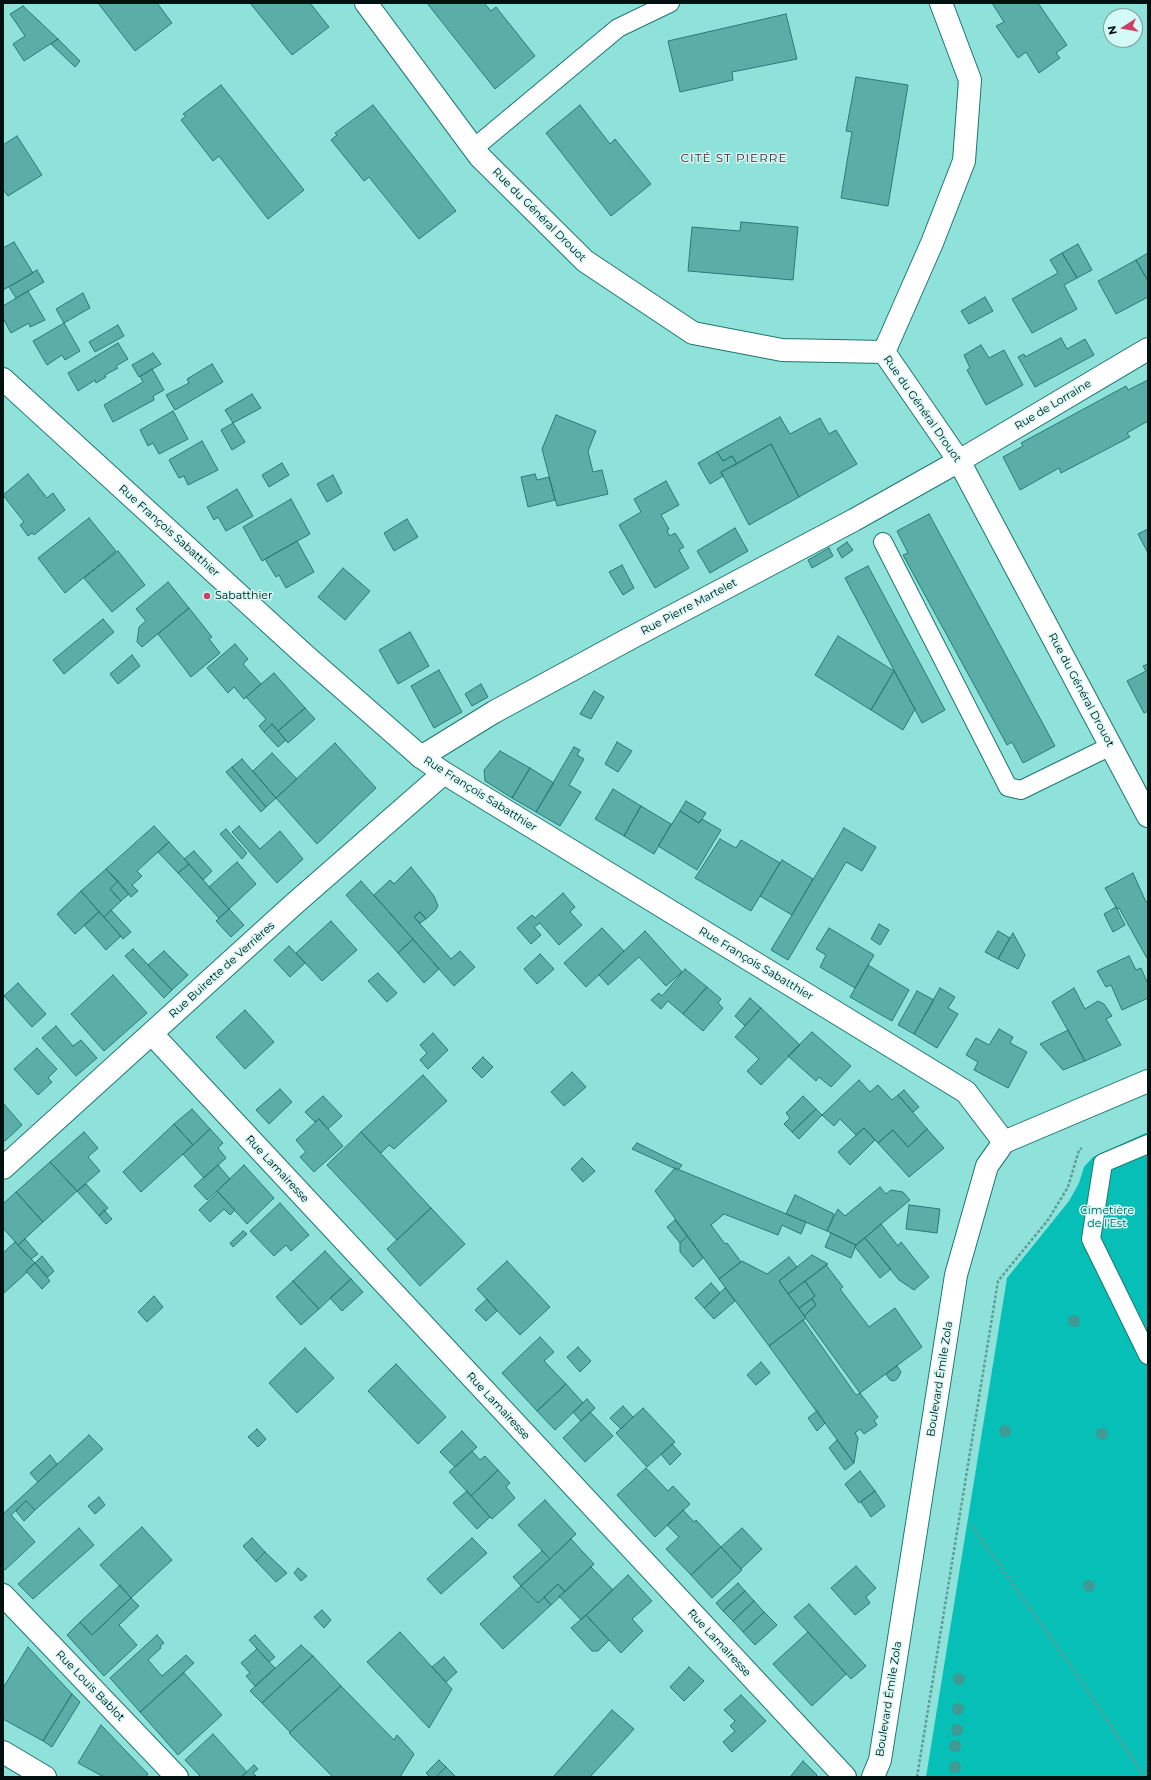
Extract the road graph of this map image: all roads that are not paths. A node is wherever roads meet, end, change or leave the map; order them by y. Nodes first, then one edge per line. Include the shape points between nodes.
1 (366, 3) edge
2 (670, 3) edge
3 (941, 3) edge
4 (474, 148) junction
5 (1148, 349) edge
6 (884, 352) junction
7 (3, 379) edge
8 (959, 461) junction
9 (883, 542) dead end
10 (1111, 746) junction
11 (421, 757) junction
12 (444, 773) junction
13 (1148, 816) edge
14 (152, 1034) junction
15 (1148, 1081) edge
16 (1004, 1142) junction
17 (1148, 1144) edge
18 (3, 1168) edge
19 (1148, 1355) edge
20 (3, 1595) edge
21 (3, 1752) edge
22 (45, 1777) edge
23 (177, 1777) edge
24 (845, 1777) edge
25 (873, 1777) edge

1 - 4 street, Rue du Général Drouot
2 - 4 lane via 618,28
3 - 6 street via 970,80 964,161 932,243
4 - 6 street, Rue du Général Drouot via 480,157 585,261 693,333 782,350
5 - 8 street, Rue de Lorraine
6 - 8 street, Rue du Général Drouot
7 - 11 street, Rue François Sabatthier via 307,657
8 - 10 street, Rue du Général Drouot
8 - 11 street, Rue Pierre Martelet via 854,520 494,712
9 - 10 lane via 1008,788 1021,790
10 - 13 street, Rue du Général Drouot
11 - 12 street, Rue François Sabatthier
12 - 14 street, Rue Buirette de Verrières via 293,905
12 - 16 street, Rue François Sabatthier via 966,1092
14 - 18 street, Rue Buirette de Verrières
14 - 24 street, Rue Lamairesse
15 - 16 street
16 - 25 street, Boulevard Émile Zola via 987,1166 956,1275 880,1760
17 - 19 lane via 1103,1163 1091,1239
20 - 23 street, Rue Louis Bablot
21 - 22 street

